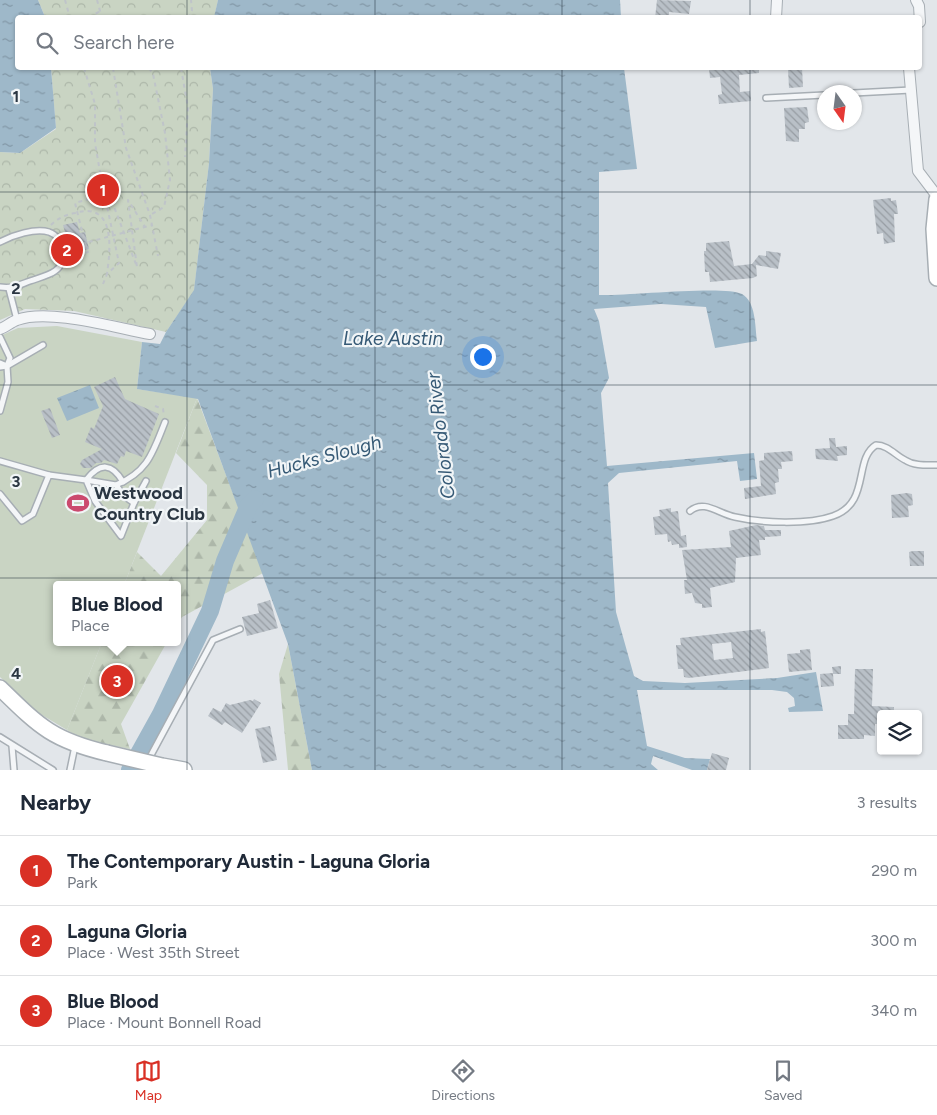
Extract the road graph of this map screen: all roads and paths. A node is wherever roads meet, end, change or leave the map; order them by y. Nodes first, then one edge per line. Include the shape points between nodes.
1 (65, 0) edge
2 (97, 0) edge
3 (191, 0) edge
4 (777, 0) edge
5 (916, 0) edge
6 (100, 11) junction
7 (69, 15) edge
8 (94, 15) edge
9 (101, 15) edge
10 (190, 15) edge
11 (776, 15) edge
12 (920, 15) edge
13 (85, 70) edge
14 (113, 70) edge
15 (150, 70) edge
16 (181, 70) edge
17 (909, 70) edge
18 (911, 90) junction
19 (862, 93) edge
20 (817, 95) edge
21 (766, 98) dead end
22 (186, 157) dead end
23 (937, 197) edge
24 (77, 212) junction
25 (150, 215) junction
26 (152, 225) junction
27 (145, 227) junction
28 (132, 230) junction
29 (47, 232) junction
30 (124, 232) junction
31 (113, 235) junction
32 (108, 236) junction
33 (0, 242) edge
34 (85, 243) junction
35 (158, 256) dead end
36 (63, 258) junction
37 (936, 262) edge
38 (107, 274) junction
39 (937, 278) edge
40 (103, 284) dead end
41 (0, 287) edge
42 (9, 289) junction
43 (17, 320) junction
44 (0, 330) edge
45 (150, 334) dead end
46 (0, 338) edge
47 (43, 345) dead end
48 (0, 363) edge
49 (7, 366) junction
50 (0, 367) edge
51 (155, 406) dead end
52 (0, 411) edge
53 (164, 416) dead end
54 (165, 422) dead end
55 (0, 461) edge
56 (937, 465) edge
57 (49, 475) junction
58 (86, 480) junction
59 (146, 481) dead end
60 (123, 482) junction
61 (116, 485) junction
62 (0, 494) edge
63 (134, 503) junction
64 (690, 512) dead end
65 (240, 629) dead end
66 (0, 688) edge
67 (0, 737) edge
68 (76, 745) junction
69 (12, 746) junction
70 (14, 770) edge
71 (53, 770) edge
72 (70, 770) edge
73 (142, 770) edge
74 (184, 770) edge

1 - 7 path
2 - 6 path
3 - 10 path
4 - 11 street
5 - 12 street
6 - 8 path
6 - 9 path
13 - 24 path via 95,104 95,143 104,195 75,203
14 - 25 path via 126,148
15 - 25 path via 165,133 170,180 164,207
16 - 22 path via 188,108
17 - 18 street
18 - 19 lane
18 - 23 street via 918,171
20 - 21 lane
23 - 37 street via 934,229
24 - 29 path via 59,218
24 - 32 path via 93,210 100,214
24 - 34 path
25 - 26 path
26 - 27 path
26 - 35 path
27 - 28 path
27 - 28 path via 128,200
28 - 30 path
28 - 30 path via 136,267
29 - 33 lane via 26,233
29 - 36 lane via 60,242
30 - 31 path
30 - 31 path via 113,204 107,206
31 - 32 path
31 - 38 path via 119,263
32 - 34 path
32 - 38 path via 111,252
34 - 36 path via 88,252
36 - 42 lane via 55,271
37 - 39 street
38 - 40 path
41 - 42 lane
42 - 43 lane
43 - 44 street
43 - 45 street via 33,317 70,319
46 - 49 lane via 10,358
47 - 49 lane
48 - 49 lane
49 - 50 lane
49 - 52 lane via 8,382
51 - 53 path via 163,410
54 - 60 lane via 149,461
55 - 57 lane
56 - 64 lane via 906,461 883,445 876,445 869,454 852,504 836,516 822,519 764,521 734,517 703,505 697,505
57 - 58 lane
57 - 62 lane via 33,514 22,521
58 - 60 lane via 100,467 117,472
58 - 61 lane
58 - 63 lane via 95,501 121,536
59 - 63 lane
60 - 61 lane
61 - 63 lane
65 - 73 lane via 213,640
66 - 68 street via 40,726
67 - 69 lane
68 - 72 lane
68 - 74 street, bridge
69 - 70 lane
69 - 71 lane

